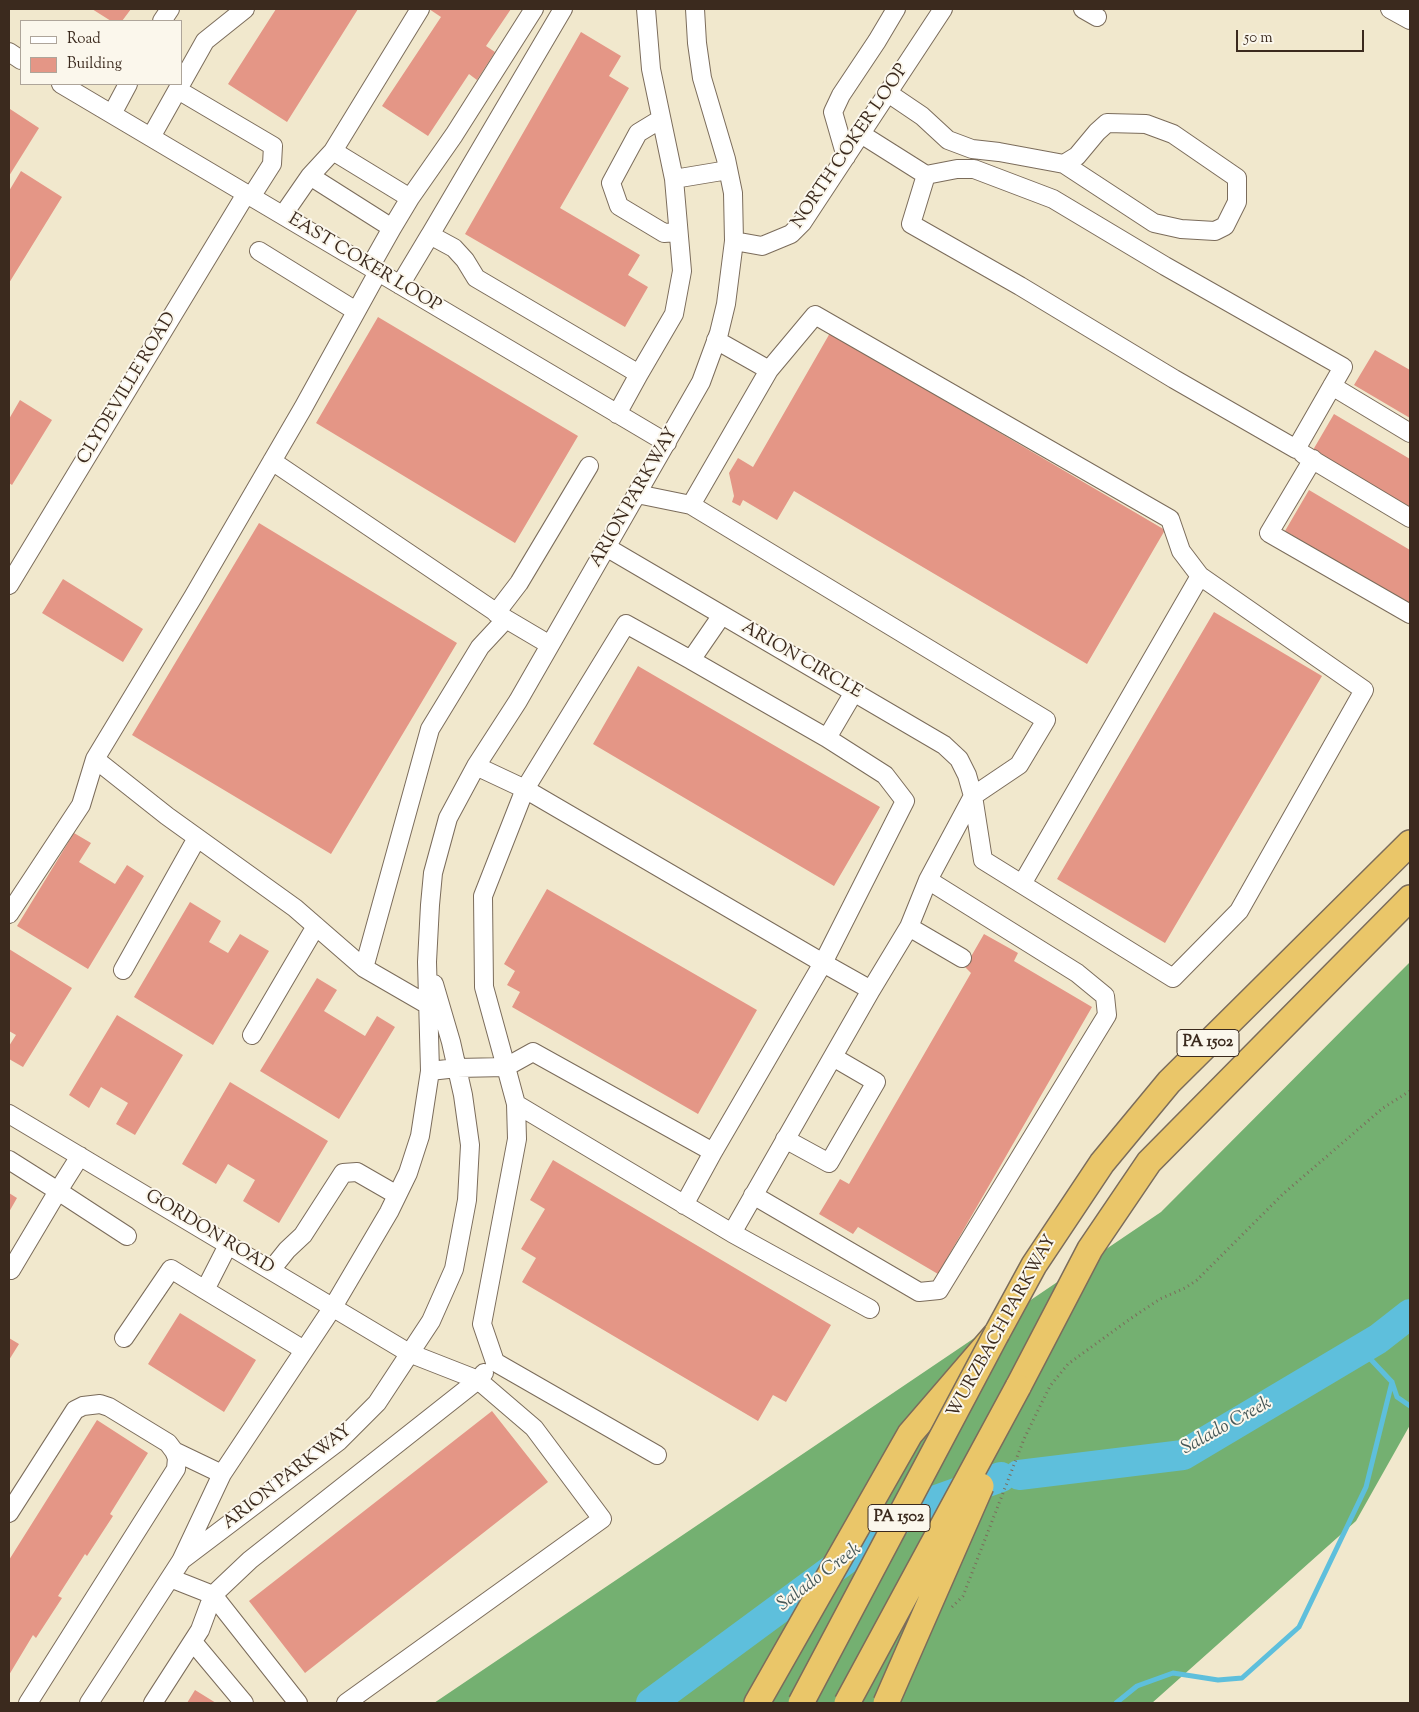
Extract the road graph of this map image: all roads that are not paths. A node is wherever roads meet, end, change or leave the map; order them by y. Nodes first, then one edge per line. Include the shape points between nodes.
1 (170, 9) edge
2 (420, 9) edge
3 (534, 9) edge
4 (562, 9) edge
5 (646, 9) edge
6 (695, 9) edge
7 (896, 9) edge
8 (943, 9) edge
9 (1390, 9) edge
10 (238, 10) edge
11 (163, 20) edge
12 (1410, 20) edge
13 (182, 83) edge
14 (63, 85) edge
15 (127, 85) edge
16 (181, 85) edge
17 (178, 90) junction
18 (888, 93) junction
19 (112, 114) junction
20 (661, 119) junction
21 (861, 134) junction
22 (151, 137) junction
23 (334, 152) junction
24 (846, 157) junction
25 (1064, 164) junction
26 (728, 170) junction
27 (926, 175) junction
28 (310, 176) junction
29 (674, 180) junction
30 (249, 195) junction
31 (410, 198) junction
32 (283, 215) junction
33 (392, 228) junction
34 (678, 232) junction
35 (430, 235) junction
36 (734, 241) junction
37 (259, 251) dead end
38 (374, 269) junction
39 (400, 285) junction
40 (356, 311) junction
41 (716, 340) junction
42 (769, 370) junction
43 (639, 374) junction
44 (1332, 386) junction
45 (617, 414) junction
46 (1410, 433) edge
47 (667, 443) junction
48 (1296, 450) junction
49 (1313, 459) junction
50 (272, 461) junction
51 (589, 466) dead end
52 (637, 494) junction
53 (691, 505) junction
54 (1410, 518) edge
55 (606, 547) junction
56 (1200, 576) junction
57 (9, 585) edge
58 (1410, 614) edge
59 (722, 615) junction
60 (501, 616) junction
61 (550, 645) junction
62 (691, 660) junction
63 (854, 692) junction
64 (827, 738) junction
65 (95, 759) junction
66 (476, 766) junction
67 (525, 789) junction
68 (973, 796) junction
69 (197, 838) junction
70 (1410, 843) edge
71 (928, 880) junction
72 (1022, 884) junction
73 (1410, 898) edge
74 (9, 914) edge
75 (316, 926) junction
76 (909, 927) junction
77 (962, 958) dead end
78 (428, 962) junction
79 (823, 963) junction
80 (364, 968) junction
81 (123, 970) dead end
82 (871, 990) junction
83 (428, 1005) junction
84 (252, 1035) dead end
85 (833, 1057) junction
86 (506, 1067) junction
87 (457, 1068) junction
88 (430, 1071) junction
89 (516, 1104) junction
90 (9, 1114) edge
91 (785, 1139) junction
92 (713, 1152) junction
93 (80, 1156) junction
94 (9, 1160) edge
95 (58, 1191) junction
96 (397, 1195) junction
97 (753, 1195) junction
98 (684, 1205) junction
99 (732, 1233) junction
100 (127, 1236) dead end
101 (228, 1245) junction
102 (11, 1270) dead end
103 (270, 1270) junction
104 (205, 1290) junction
105 (333, 1307) junction
106 (870, 1309) dead end
107 (997, 1333) junction
108 (124, 1338) dead end
109 (304, 1350) junction
110 (409, 1353) junction
111 (495, 1362) junction
112 (478, 1380) junction
113 (1018, 1387) junction
114 (174, 1451) junction
115 (657, 1455) dead end
116 (222, 1474) junction
117 (9, 1513) edge
118 (181, 1560) junction
119 (170, 1578) junction
120 (213, 1595) junction
121 (193, 1642) junction
122 (28, 1703) edge
123 (89, 1703) edge
124 (153, 1703) edge
125 (244, 1703) edge
126 (298, 1703) edge
127 (346, 1703) edge
128 (757, 1703) edge
129 (801, 1703) edge
130 (847, 1703) edge
131 (886, 1703) edge

1 - 11 street
2 - 23 street
3 - 31 street
4 - 35 street
5 - 20 street via 651,69
6 - 26 street, ARION PARKWAY via 702,78
7 - 24 street via 841,94 833,112
8 - 18 street, NORTH COKER LOOP
9 - 12 street
10 - 13 street via 205,41
14 - 19 street, EAST COKER LOOP
15 - 19 street
16 - 17 street
17 - 22 street
17 - 30 street, CLYDEVILLE ROAD via 273,146 272,164
18 - 21 street, NORTH COKER LOOP
18 - 25 street via 922,116 948,140 972,149
19 - 22 street, EAST COKER LOOP
20 - 29 street
20 - 34 street via 638,133 612,183 619,206 664,233
21 - 24 street, NORTH COKER LOOP
21 - 27 street
22 - 30 street, EAST COKER LOOP
23 - 28 street
23 - 31 street
24 - 36 street, NORTH COKER LOOP via 792,234 762,246
25 - 25 street via 1077,156 1108,123 1146,124 1173,134 1237,178 1236,202 1225,226 1215,231 1181,229 1154,223
26 - 29 street
26 - 36 street, ARION PARKWAY via 733,193
27 - 44 street via 974,169 1053,199 1343,367
27 - 48 street via 910,224
28 - 32 street
28 - 33 street
29 - 34 street
30 - 32 street, EAST COKER LOOP
30 - 57 street, CLYDEVILLE ROAD
31 - 33 street
32 - 38 street, EAST COKER LOOP
33 - 38 street
34 - 43 street via 682,271 674,314
35 - 39 street
35 - 43 street via 454,248 476,278
36 - 41 street, ARION PARKWAY via 726,304
37 - 40 street
38 - 39 street, EAST COKER LOOP
38 - 40 street
39 - 45 street, EAST COKER LOOP
40 - 50 street
41 - 42 street
41 - 47 street, ARION PARKWAY via 701,382
42 - 53 street
42 - 56 street via 815,315 1170,519 1181,551
43 - 45 street
44 - 46 street
44 - 48 street
45 - 47 street, EAST COKER LOOP
47 - 52 street, ARION PARKWAY
48 - 49 street
49 - 54 street
49 - 58 street via 1270,533
50 - 60 street
50 - 65 street
51 - 60 street
52 - 53 street
52 - 55 street, ARION PARKWAY
53 - 68 street via 1046,720 1019,764
55 - 59 street, ARION CIRCLE
55 - 61 street, ARION PARKWAY
56 - 72 street
56 - 72 street, ARION CIRCLE via 1364,690 1239,911 1173,978
59 - 62 street
59 - 63 street, ARION CIRCLE
60 - 61 street
60 - 80 street via 430,729
61 - 66 street, ARION PARKWAY
62 - 64 street
62 - 67 street via 626,624
63 - 64 street
63 - 68 street, ARION CIRCLE via 944,745 967,775
64 - 79 street via 885,774 905,801
65 - 69 street
65 - 74 street via 81,805
66 - 67 street
66 - 78 street, ARION PARKWAY via 448,818 433,873
67 - 79 street
67 - 86 street via 483,896 484,987
68 - 71 street
68 - 72 street, ARION CIRCLE via 983,860
69 - 75 street
69 - 81 street
70 - 107 highway, WURZBACH PARKWAY / PA 1502 via 1169,1082 1102,1163 1034,1266
71 - 76 street
71 - 97 street via 1077,973 1105,996 1107,1015 939,1290 919,1292
73 - 113 highway, PA 1502 via 1149,1162 1090,1249
75 - 80 street
75 - 84 street
76 - 77 street
76 - 82 street
78 - 83 street, ARION PARKWAY
78 - 87 street, ARION PARKWAY
79 - 82 street
79 - 92 street
80 - 83 street
82 - 85 street
83 - 88 street, ARION PARKWAY
85 - 91 street
85 - 91 street via 876,1082 829,1163
86 - 87 street
86 - 89 street
86 - 92 street via 533,1052
87 - 88 street
87 - 110 street, ARION PARKWAY via 470,1144 467,1200 454,1269 431,1321
88 - 96 street, ARION PARKWAY via 420,1136
89 - 98 street
89 - 111 street via 517,1139 482,1324
90 - 93 street, GORDON ROAD
91 - 97 street
92 - 98 street
93 - 95 street
93 - 101 street, GORDON ROAD
94 - 95 street
95 - 100 street
95 - 102 street
96 - 103 street via 357,1172 343,1173 303,1234
96 - 105 street, ARION PARKWAY
97 - 99 street
98 - 99 street
99 - 106 street
101 - 103 street, GORDON ROAD
101 - 104 street
103 - 105 street, GORDON ROAD
104 - 108 street via 171,1269
104 - 109 street
105 - 109 street, ARION PARKWAY
105 - 110 street, GORDON ROAD
107 - 128 highway, bridge via 910,1434
107 - 129 highway, WURZBACH PARKWAY / PA 1502, bridge
109 - 116 street, ARION PARKWAY
110 - 112 street, GORDON ROAD
110 - 118 street, ARION PARKWAY via 377,1403 339,1441
111 - 112 street
111 - 115 street
112 - 120 street via 250,1560
112 - 127 street, GORDON ROAD via 534,1428 602,1519
113 - 130 highway, PA 1502, bridge
113 - 131 highway, bridge via 977,1496
114 - 116 street
114 - 117 street via 168,1443 108,1407 100,1404 83,1406 75,1410
114 - 122 street via 176,1469
116 - 118 street, ARION PARKWAY
118 - 119 street, ARION PARKWAY
119 - 120 street
119 - 123 street, ARION PARKWAY
120 - 121 street
120 - 126 street
121 - 124 street
121 - 125 street

